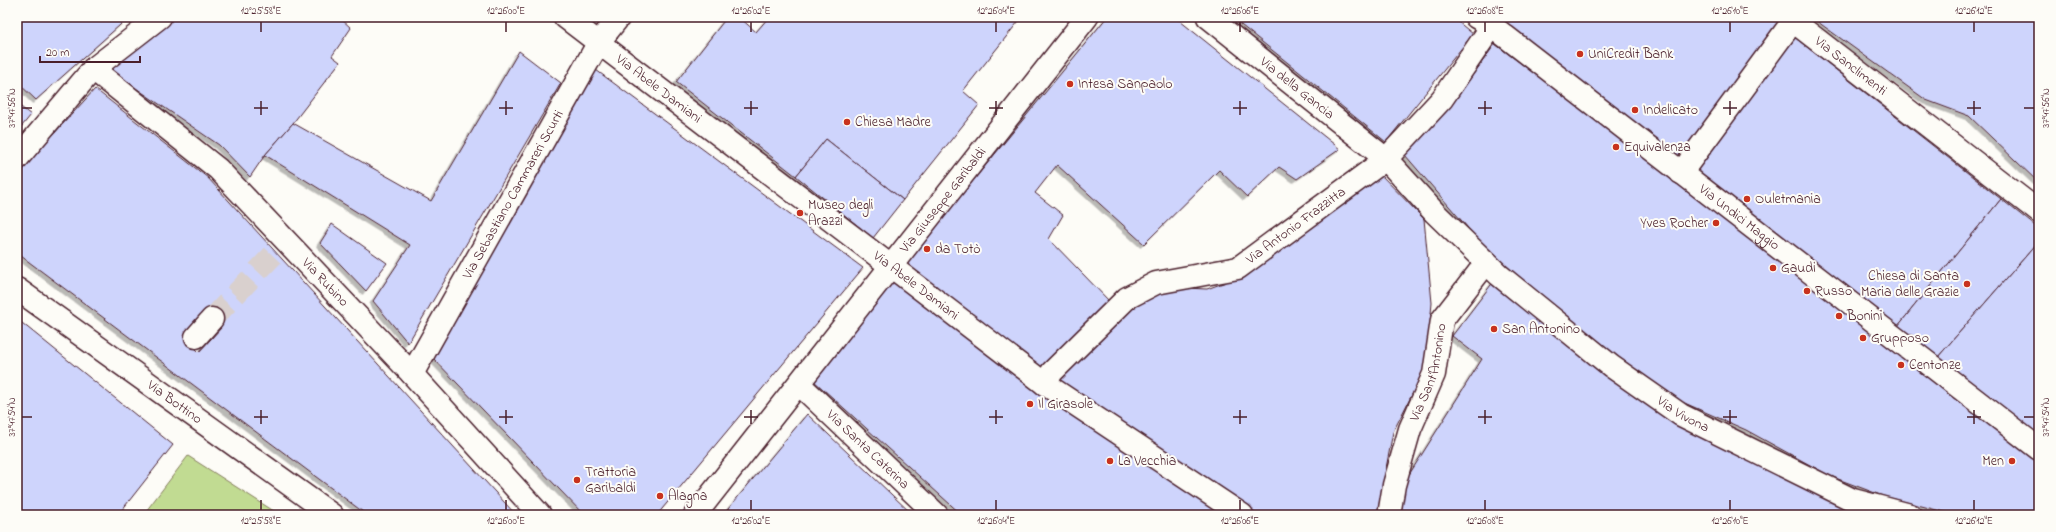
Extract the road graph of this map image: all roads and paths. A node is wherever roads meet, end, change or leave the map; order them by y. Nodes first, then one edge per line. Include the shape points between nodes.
1 (160, 17) edge
2 (565, 17) edge
3 (619, 17) edge
4 (1087, 17) edge
5 (1208, 17) edge
6 (1483, 20) edge
7 (599, 42) junction
8 (93, 69) junction
9 (17, 159) edge
10 (1386, 159) junction
11 (1681, 173) junction
12 (2039, 212) edge
13 (1486, 263) junction
14 (891, 266) junction
15 (17, 289) edge
16 (212, 319) tunnel mouth
17 (196, 337) dead end
18 (412, 374) junction
19 (799, 384) junction
20 (1045, 384) junction
21 (2039, 449) edge
22 (332, 515) edge
23 (540, 515) edge
24 (696, 515) edge
25 (937, 515) edge
26 (1242, 515) edge
27 (1389, 515) edge
28 (1910, 515) edge

1 - 8 street
2 - 7 street, Via Abele Damiani
3 - 7 street, Via Sebastiano Cammareri Scurti
4 - 14 street, Via Giuseppe Garibaldi
5 - 10 street, Via della Gancia
6 - 10 street, Via Antonio Frazzitta via 1442,99
6 - 11 street, Via Undici Maggio
7 - 14 street, Via Abele Damiani
7 - 18 street, Via Sebastiano Cammareri Scurti
8 - 9 street
8 - 18 street, Via Rubino via 218,169 282,247
10 - 13 street via 1435,213
10 - 20 street, Via Antonio Frazzitta via 1238,268 1156,282 1128,298 1052,372
11 - 12 street, Via Sanclimenti via 1793,21
11 - 21 street, Via Undici Maggio
13 - 27 street, Via Sant'Antonino via 1442,320 1434,374 1410,428 1394,485
13 - 28 street, Via Vivona via 1611,366 1681,415 1853,500
14 - 19 street, Via Giuseppe Garibaldi
14 - 20 street, Via Abele Damiani
15 - 22 street, Via Bottino
16 - 17 street
18 - 23 street, Via Rubino
19 - 24 street, Via Giuseppe Garibaldi
19 - 25 street, Via Santa Caterina
20 - 26 street, Via Abele Damiani

